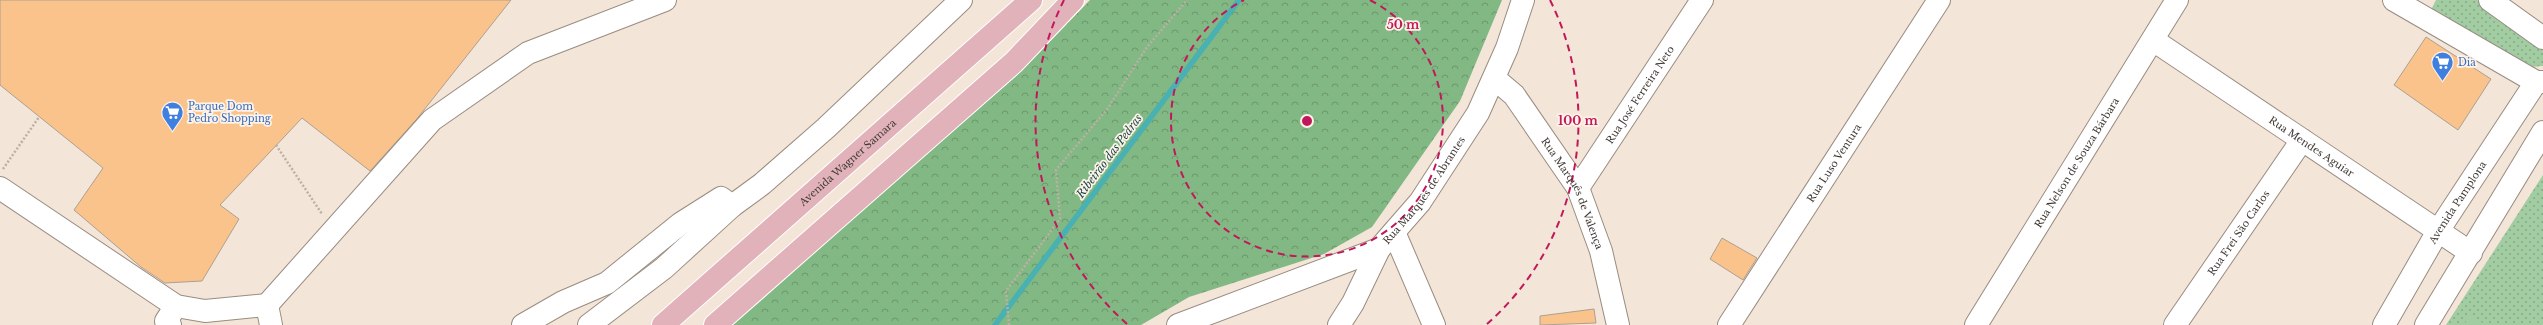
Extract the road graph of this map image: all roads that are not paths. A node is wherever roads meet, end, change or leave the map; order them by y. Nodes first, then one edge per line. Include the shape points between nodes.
1 (665, 0) edge
2 (961, 0) edge
3 (1031, 0) edge
4 (1073, 0) edge
5 (1523, 0) edge
6 (1702, 0) edge
7 (1939, 0) edge
8 (2178, 0) edge
9 (2394, 0) edge
10 (2490, 0) edge
11 (2416, 6) edge
12 (2543, 38) edge
13 (2153, 40) junction
14 (1494, 79) junction
15 (2539, 82) edge
16 (2543, 132) edge
17 (2302, 140) junction
18 (1578, 188) junction
19 (2, 189) edge
20 (726, 202) junction
21 (2438, 231) junction
22 (1394, 232) junction
23 (1379, 249) junction
24 (2471, 253) junction
25 (205, 311) junction
26 (269, 315) edge
27 (171, 317) edge
28 (222, 325) edge
29 (524, 325) edge
30 (589, 325) edge
31 (663, 325) edge
32 (715, 325) edge
33 (1178, 325) edge
34 (1339, 325) edge
35 (1434, 325) edge
36 (1618, 325) edge
37 (1729, 325) edge
38 (1976, 325) edge
39 (2175, 325) edge
40 (2384, 325) edge
41 (2426, 325) edge

1 - 26 street via 528,53 432,120 334,230
2 - 20 street via 826,128 762,184
3 - 31 main road, Avenida Wagner Samara
4 - 32 main road via 1014,62
5 - 14 street, Rua Marquês de Abrantes
6 - 18 street, Rua José Ferreira Neto
7 - 37 street, Rua Luso Ventura
8 - 13 street, Rua Nelson de Souza Bárbara
9 - 11 street
10 - 12 street
11 - 15 street
13 - 17 street, Rua Mendes Aguiar
13 - 38 street, Rua Nelson de Souza Bárbara
14 - 18 street, Rua Marquês de Valença via 1514,95
14 - 22 street, Rua Marquês de Abrantes via 1478,113 1420,202
15 - 21 street, Avenida Pamplona
16 - 24 street
17 - 21 street, Rua Mendes Aguiar
17 - 39 street, Rua Frei São Carlos
18 - 36 street, Rua Marquês de Valença via 1601,251
19 - 27 street
20 - 29 street via 680,224 607,283 563,302
20 - 30 street via 664,268
21 - 24 street, Rua Mendes Aguiar
21 - 40 street, Avenida Pamplona
22 - 23 street, Rua Marquês de Abrantes
22 - 35 street
23 - 33 street, Rua Marquês de Abrantes
23 - 34 street via 1353,303
24 - 41 street
25 - 26 street
25 - 27 street
25 - 28 street

